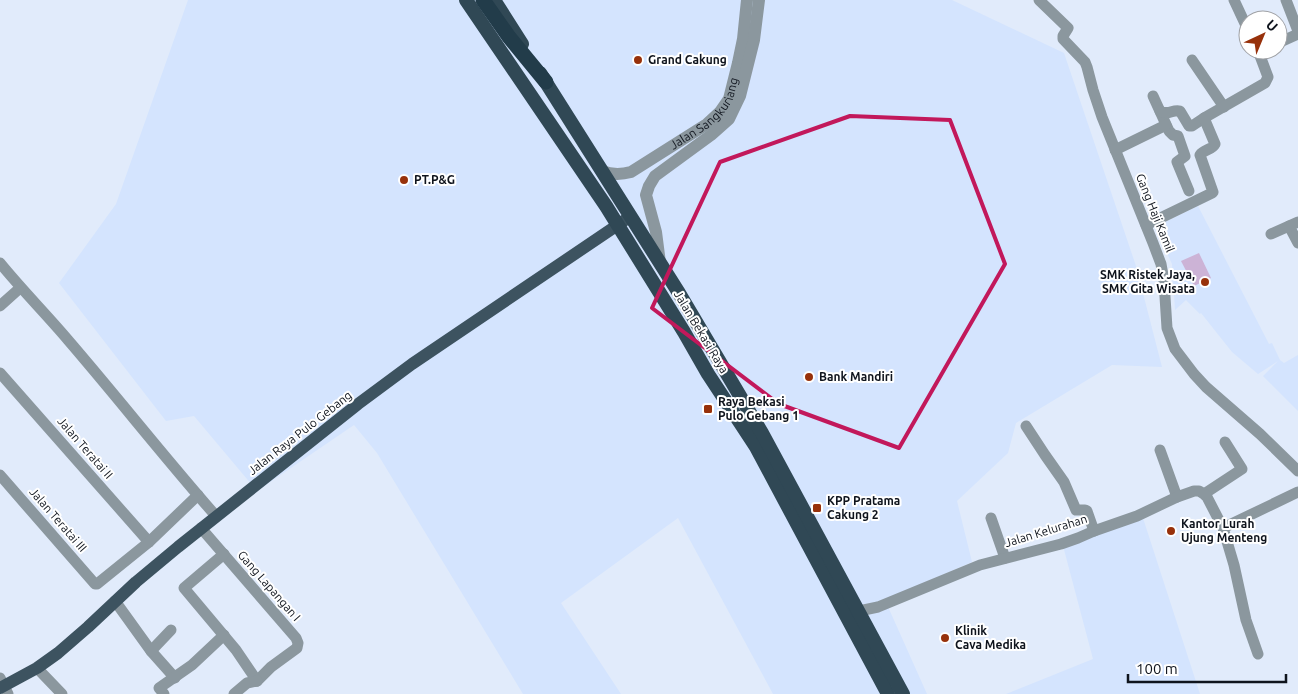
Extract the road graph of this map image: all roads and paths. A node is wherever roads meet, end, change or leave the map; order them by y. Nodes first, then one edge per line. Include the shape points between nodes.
1 (466, 0) edge
2 (483, 0) edge
3 (494, 0) edge
4 (747, 0) edge
5 (759, 0) edge
6 (1040, 0) edge
7 (1286, 0) edge
8 (1298, 33) edge
9 (1192, 60) dead end
10 (1263, 60) edge
11 (546, 82) junction
12 (1153, 96) dead end
13 (1224, 107) junction
14 (1160, 111) junction
15 (725, 116) junction
16 (1204, 118) junction
17 (1166, 125) junction
18 (1115, 150) junction
19 (602, 171) junction
20 (1189, 192) dead end
21 (631, 216) junction
22 (1293, 224) edge
23 (618, 225) junction
24 (1146, 225) junction
25 (1272, 234) dead end
26 (1298, 243) edge
27 (0, 263) edge
28 (660, 263) junction
29 (20, 288) junction
30 (0, 306) edge
31 (0, 373) edge
32 (1026, 426) dead end
33 (1226, 442) dead end
34 (761, 444) junction
35 (1160, 450) dead end
36 (1298, 471) edge
37 (0, 475) edge
38 (1298, 492) edge
39 (1204, 494) junction
40 (198, 495) junction
41 (1176, 497) junction
42 (216, 516) junction
43 (991, 518) dead end
44 (201, 528) junction
45 (1223, 528) junction
46 (1094, 531) junction
47 (149, 542) junction
48 (224, 554) junction
49 (1005, 558) junction
50 (115, 601) junction
51 (859, 611) junction
52 (171, 630) dead end
53 (224, 635) junction
54 (151, 651) junction
55 (1258, 654) dead end
56 (37, 668) junction
57 (175, 678) junction
58 (257, 681) junction
59 (3, 686) edge
60 (158, 692) edge
61 (62, 694) edge
62 (234, 694) edge
63 (888, 694) edge
64 (903, 694) edge

1 - 23 highway, Jalan Bekasi Raya
2 - 11 highway
3 - 11 highway, Jalan Bekasi Raya
4 - 15 street, Jalan Sangkuriang via 743,39
5 - 15 street, Jalan Sangkuriang via 754,40 740,96
6 - 18 street, Gang Haji Kamil via 1068,28 1063,39 1085,62
7 - 8 street
9 - 13 street
10 - 13 street via 1266,83
11 - 19 highway, Jalan Bekasi Raya
12 - 14 street
13 - 16 street
14 - 16 street via 1168,114 1180,111 1189,126
14 - 17 street
15 - 19 street, Jalan Sangkuriang via 631,172 612,174
15 - 28 street via 711,135 655,176 649,186 646,195
16 - 24 street via 1215,144 1200,155 1213,192
17 - 18 street
17 - 20 street via 1172,135 1178,136 1185,155 1177,162
18 - 24 street, Gang Haji Kamil
19 - 21 highway, Jalan Bekasi Raya
21 - 23 main road, Jalan Raya Pulo Gebang
21 - 28 highway, Jalan Bekasi Raya
22 - 25 street
22 - 26 street
23 - 34 highway, Jalan Bekasi Raya via 708,374
23 - 42 main road, Jalan Raya Pulo Gebang via 412,364
24 - 36 street, Gang Haji Kamil via 1164,281 1167,328 1175,350 1206,387
27 - 29 street
28 - 34 highway, Jalan Bekasi Raya
29 - 30 street
29 - 40 street
31 - 47 street, Jalan Teratai II
32 - 46 street via 1064,482 1076,510 1087,511
33 - 39 street via 1241,469
34 - 51 highway, Jalan Bekasi Raya
34 - 63 highway, Jalan Bekasi Raya
35 - 41 street
37 - 47 street, Jalan Teratai III via 94,584
38 - 45 street
39 - 41 street, Jalan Kelurahan via 1194,491
39 - 45 street
40 - 42 street
40 - 47 street
41 - 46 street, Jalan Kelurahan via 1138,516
42 - 44 main road, Jalan Raya Pulo Gebang
43 - 49 street
44 - 48 street, Gang Lapangan I
44 - 50 main road, Jalan Raya Pulo Gebang
45 - 55 street
46 - 49 street, Jalan Kelurahan via 1061,544
48 - 53 street via 184,588
48 - 58 street, Gang Lapangan I via 298,643 297,648 270,667
49 - 51 street, Jalan Kelurahan via 878,607
50 - 54 street
50 - 56 main road, Jalan Raya Pulo Gebang
51 - 64 highway, Jalan Bekasi Raya
52 - 54 street
53 - 57 street
53 - 58 street
54 - 57 street
56 - 59 main road, Jalan Raya Pulo Gebang
56 - 61 street
57 - 60 street
58 - 62 street via 247,683

